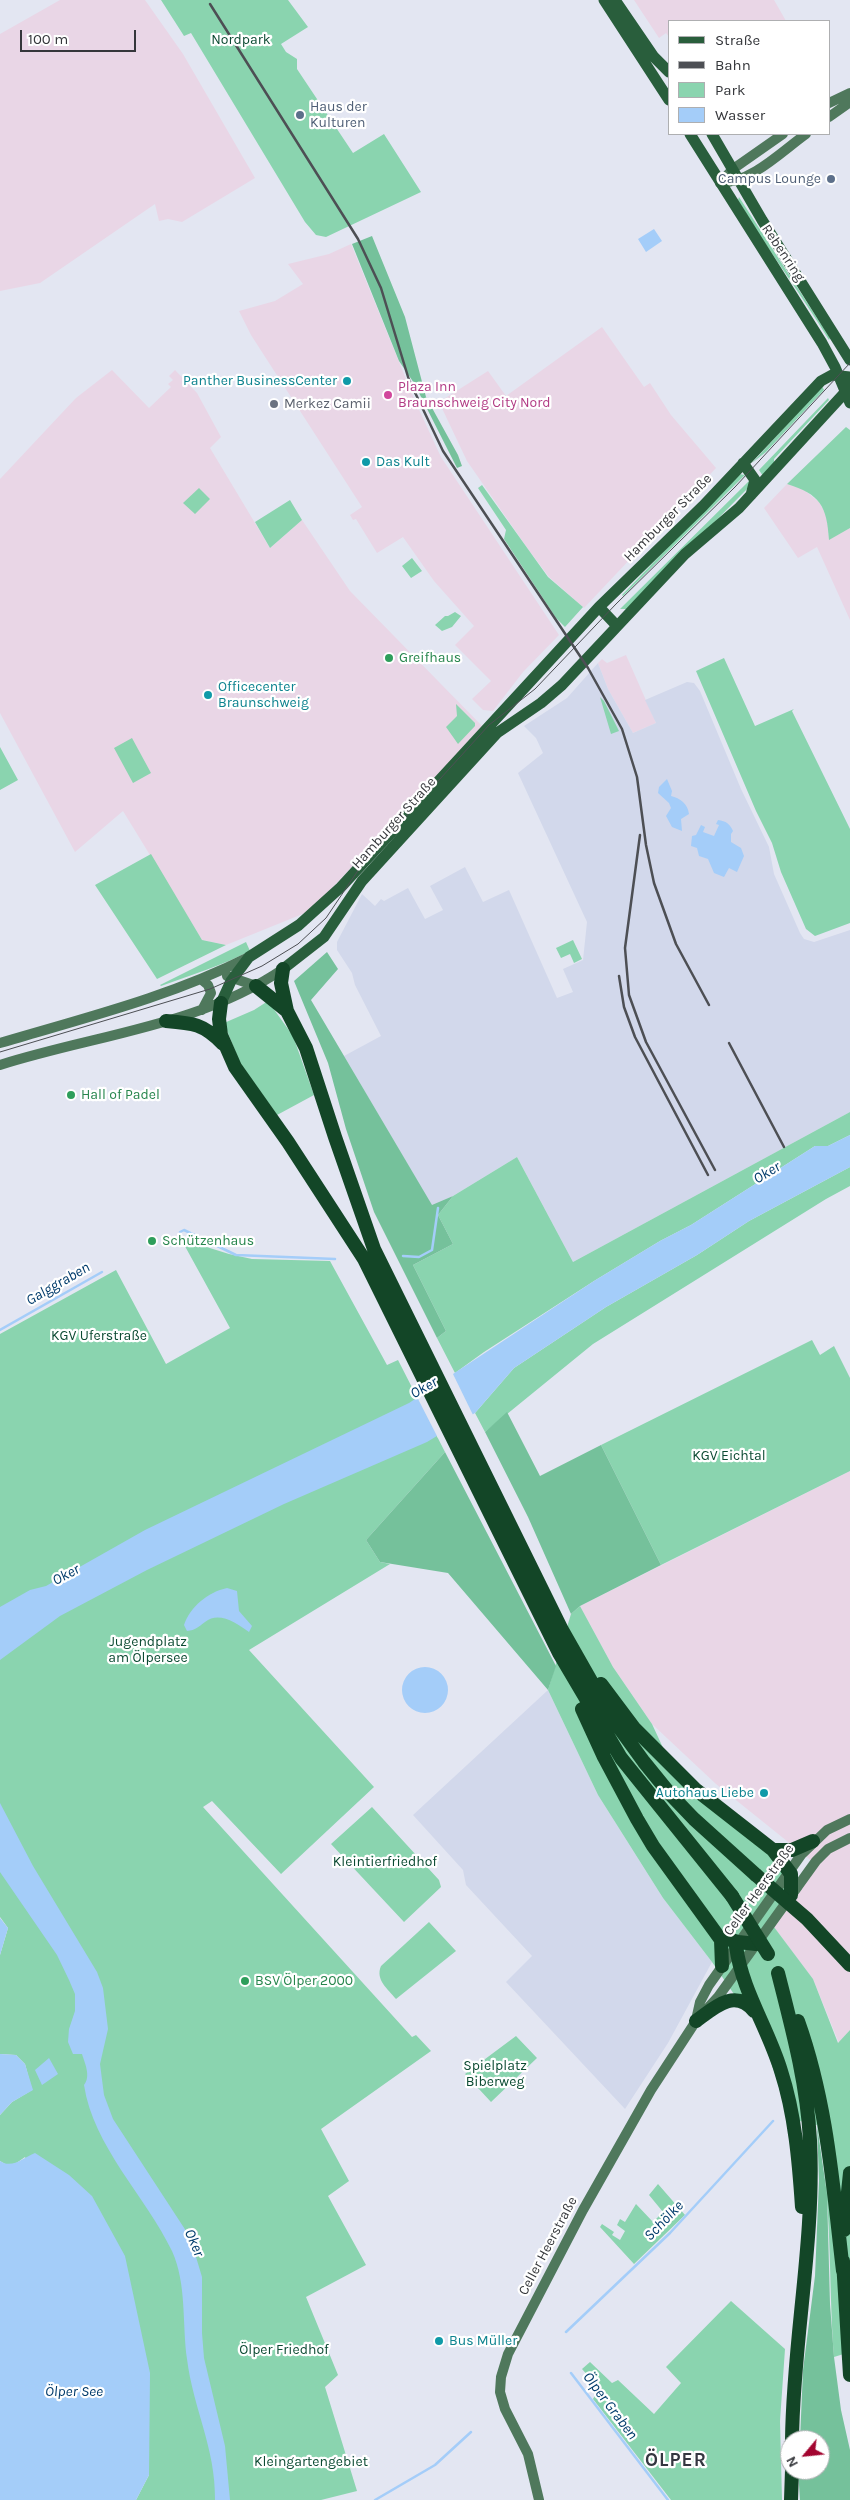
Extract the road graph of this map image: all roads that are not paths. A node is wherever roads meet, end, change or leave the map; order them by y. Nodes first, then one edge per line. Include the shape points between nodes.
1 (604, 0) edge
2 (615, 0) edge
3 (668, 71) edge
4 (850, 93) edge
5 (668, 98) edge
6 (850, 102) edge
7 (830, 103) edge
8 (830, 116) edge
9 (691, 135) edge
10 (713, 135) edge
11 (782, 135) edge
12 (805, 135) edge
13 (733, 170) junction
14 (739, 181) junction
15 (720, 183) junction
16 (828, 353) junction
17 (845, 359) edge
18 (846, 374) edge
19 (824, 378) junction
20 (848, 394) edge
21 (743, 463) junction
22 (751, 495) junction
23 (599, 607) junction
24 (617, 626) junction
25 (249, 957) junction
26 (284, 969) junction
27 (216, 974) junction
28 (234, 977) junction
29 (202, 980) junction
30 (256, 986) junction
31 (221, 1003) junction
32 (201, 1010) junction
33 (287, 1011) junction
34 (166, 1021) junction
35 (0, 1043) edge
36 (225, 1046) junction
37 (0, 1065) edge
38 (493, 1506) junction
39 (543, 1593) junction
40 (559, 1653) junction
41 (850, 1819) edge
42 (850, 1838) edge
43 (813, 1841) junction
44 (773, 1850) junction
45 (789, 1870) junction
46 (792, 1895) junction
47 (716, 1929) junction
48 (737, 1944) junction
49 (756, 1944) junction
50 (850, 1965) edge
51 (722, 1966) junction
52 (739, 1968) junction
53 (778, 1973) junction
54 (759, 2016) junction
55 (696, 2021) junction
56 (850, 2173) edge
57 (806, 2262) junction
58 (843, 2271) junction
59 (850, 2375) edge
60 (793, 2430) edge
61 (792, 2480) edge
62 (539, 2500) edge
63 (791, 2500) edge

1 - 5 main road
2 - 3 main road via 654,57
4 - 7 main road
6 - 8 main road
9 - 15 main road, Rebenring
10 - 13 main road, Rebenring
11 - 13 main road
12 - 14 main road
13 - 14 main road, Rebenring
13 - 15 main road
14 - 15 main road
14 - 17 main road, Rebenring
15 - 16 main road, Rebenring
16 - 17 main road
16 - 18 main road, Rebenring
16 - 19 main road
17 - 18 main road
18 - 19 main road
18 - 20 main road, Rebenring
19 - 21 main road, Hamburger Straße
20 - 22 main road, Hamburger Straße
21 - 22 main road via 755,480
21 - 23 main road, Hamburger Straße
22 - 24 main road, Hamburger Straße via 685,554
23 - 24 main road
23 - 25 main road, Hamburger Straße via 341,887 299,925
24 - 26 main road, Hamburger Straße via 562,685 498,733 362,881 324,937
25 - 27 main road, Hamburger Straße
25 - 28 main road
26 - 30 main road, Hamburger Straße
26 - 33 highway via 282,991
27 - 28 main road
27 - 29 main road, Hamburger Straße
28 - 30 main road
28 - 31 main road
29 - 32 main road via 211,993
29 - 35 main road, Hamburger Straße
30 - 31 main road, Hamburger Straße
30 - 33 highway
31 - 32 main road, Hamburger Straße
31 - 36 highway via 219,1019
32 - 34 main road, Hamburger Straße
33 - 38 highway via 298,1028 310,1059 365,1225 384,1271
34 - 36 highway via 201,1025
34 - 37 main road, Hamburger Straße
36 - 38 highway via 234,1067 349,1233
38 - 39 highway
38 - 40 highway
39 - 44 highway via 634,1728 695,1789
39 - 50 highway, bridge via 581,1667 633,1748 670,1794 807,1919
40 - 47 highway via 604,1757 637,1819 653,1846
40 - 53 highway, bridge via 621,1758 732,1896
41 - 43 main road, Celler Heerstraße
42 - 46 main road, Celler Heerstraße via 821,1856
43 - 44 highway via 792,1850
43 - 45 main road, Celler Heerstraße
44 - 45 highway
45 - 46 highway via 793,1881
45 - 48 main road, Celler Heerstraße
46 - 49 main road, Celler Heerstraße
47 - 48 highway
47 - 51 highway via 722,1940
48 - 49 highway
48 - 51 main road, Celler Heerstraße
48 - 52 highway
49 - 52 main road, Celler Heerstraße
51 - 55 main road, Celler Heerstraße via 704,1994
52 - 54 highway
52 - 55 main road, Celler Heerstraße
53 - 57 highway via 808,2109 810,2202
53 - 58 highway via 808,2046 823,2109
54 - 55 highway via 747,2003 735,1999 723,2002
54 - 57 highway via 788,2097 798,2164
55 - 62 main road, Celler Heerstraße via 643,2103 583,2210 508,2354 500,2377 502,2402 528,2454
56 - 58 highway
57 - 60 highway
58 - 59 highway
61 - 63 highway

